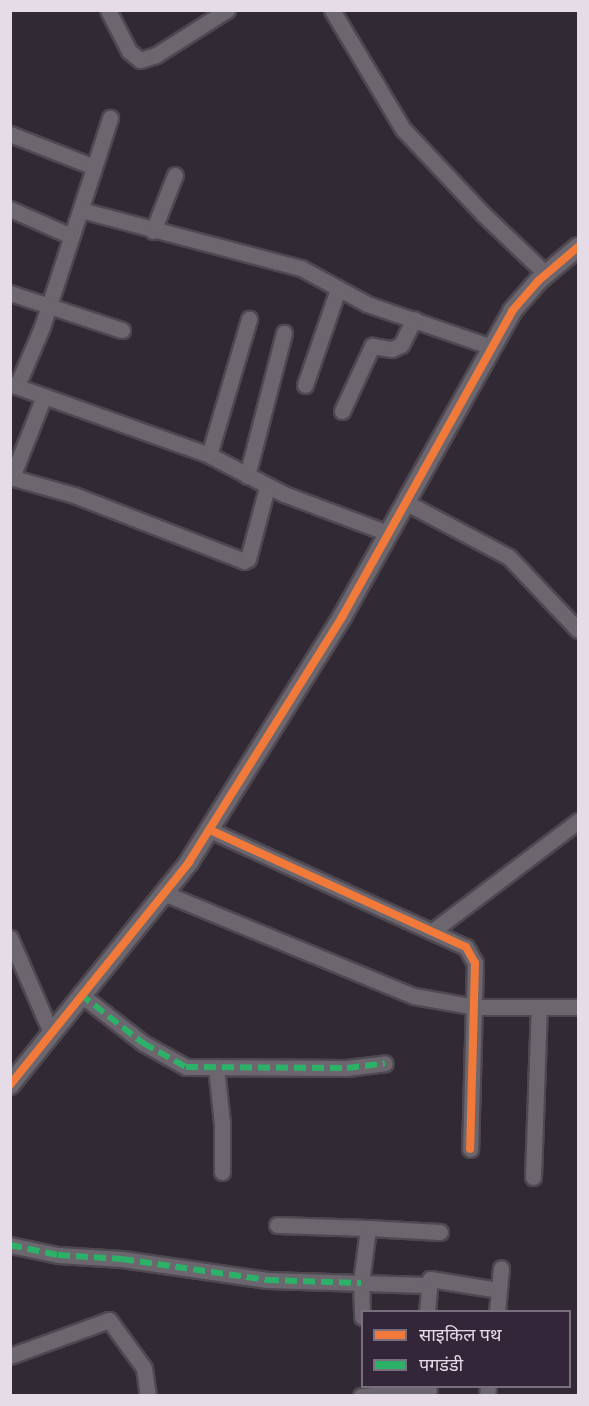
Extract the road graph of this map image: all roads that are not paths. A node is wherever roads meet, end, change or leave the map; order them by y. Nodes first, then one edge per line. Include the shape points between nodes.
1 (108, 10) edge
2 (227, 10) edge
3 (332, 10) edge
4 (110, 118) dead end
5 (10, 134) edge
6 (93, 171) junction
7 (175, 175) dead end
8 (10, 208) edge
9 (81, 210) junction
10 (153, 231) junction
11 (71, 236) junction
12 (579, 247) edge
13 (546, 274) junction
14 (338, 290) junction
15 (10, 293) edge
16 (49, 307) junction
17 (414, 319) junction
18 (249, 320) dead end
19 (122, 330) dead end
20 (284, 333) dead end
21 (492, 347) junction
22 (14, 385) edge
23 (305, 385) dead end
24 (44, 396) junction
25 (342, 411) dead end
26 (209, 455) junction
27 (247, 476) junction
28 (11, 477) edge
29 (267, 487) junction
30 (407, 503) junction
31 (388, 533) junction
32 (579, 630) edge
33 (579, 821) edge
34 (210, 830) junction
35 (166, 894) junction
36 (434, 930) junction
37 (10, 938) edge
38 (80, 994) junction
39 (475, 1007) junction
40 (579, 1007) edge
41 (539, 1009) junction
42 (51, 1030) junction
43 (385, 1063) dead end
44 (216, 1067) junction
45 (10, 1085) edge
46 (470, 1149) dead end
47 (222, 1172) dead end
48 (534, 1177) dead end
49 (277, 1225) dead end
50 (368, 1228) junction
51 (440, 1232) dead end
52 (12, 1249) edge
53 (501, 1268) dead end
54 (361, 1283) junction
55 (426, 1285) junction
56 (499, 1290) junction
57 (363, 1310) edge
58 (427, 1310) edge
59 (497, 1310) edge
60 (10, 1356) edge
61 (430, 1391) edge
62 (365, 1392) edge
63 (148, 1395) edge

1 - 2 street via 129,51 140,60 156,55
3 - 13 street via 403,129
4 - 6 street
5 - 6 street via 89,165
6 - 9 street
7 - 10 street
8 - 11 street
9 - 10 street
9 - 11 street
10 - 14 street via 301,268
11 - 16 street
12 - 13 street
13 - 21 street via 512,311
14 - 17 street
14 - 23 street
15 - 16 street
16 - 19 street
16 - 22 street
17 - 21 street
17 - 25 street via 401,345 392,349 372,346
18 - 26 street
20 - 27 street
21 - 30 street
22 - 24 street
24 - 26 street
24 - 28 street
26 - 27 street
27 - 29 street
28 - 29 street via 74,495 244,561 248,559
29 - 31 street
30 - 31 street
30 - 32 street via 509,557
31 - 34 street via 304,681
33 - 36 street
34 - 35 street
34 - 36 street
35 - 38 street
35 - 39 street via 414,996
36 - 39 street via 456,939 471,955 475,963
37 - 42 street
38 - 42 street
38 - 44 street via 143,1043 186,1067
39 - 41 street
39 - 46 street
40 - 41 street
41 - 48 street
42 - 45 street
43 - 44 street via 347,1068
44 - 47 street
49 - 50 street
50 - 51 street
50 - 54 street
52 - 54 street via 122,1259 267,1280
53 - 56 street
54 - 55 street
54 - 57 street
55 - 56 street via 430,1280
55 - 58 street
56 - 59 street
60 - 63 street via 109,1320 144,1368
61 - 62 street

